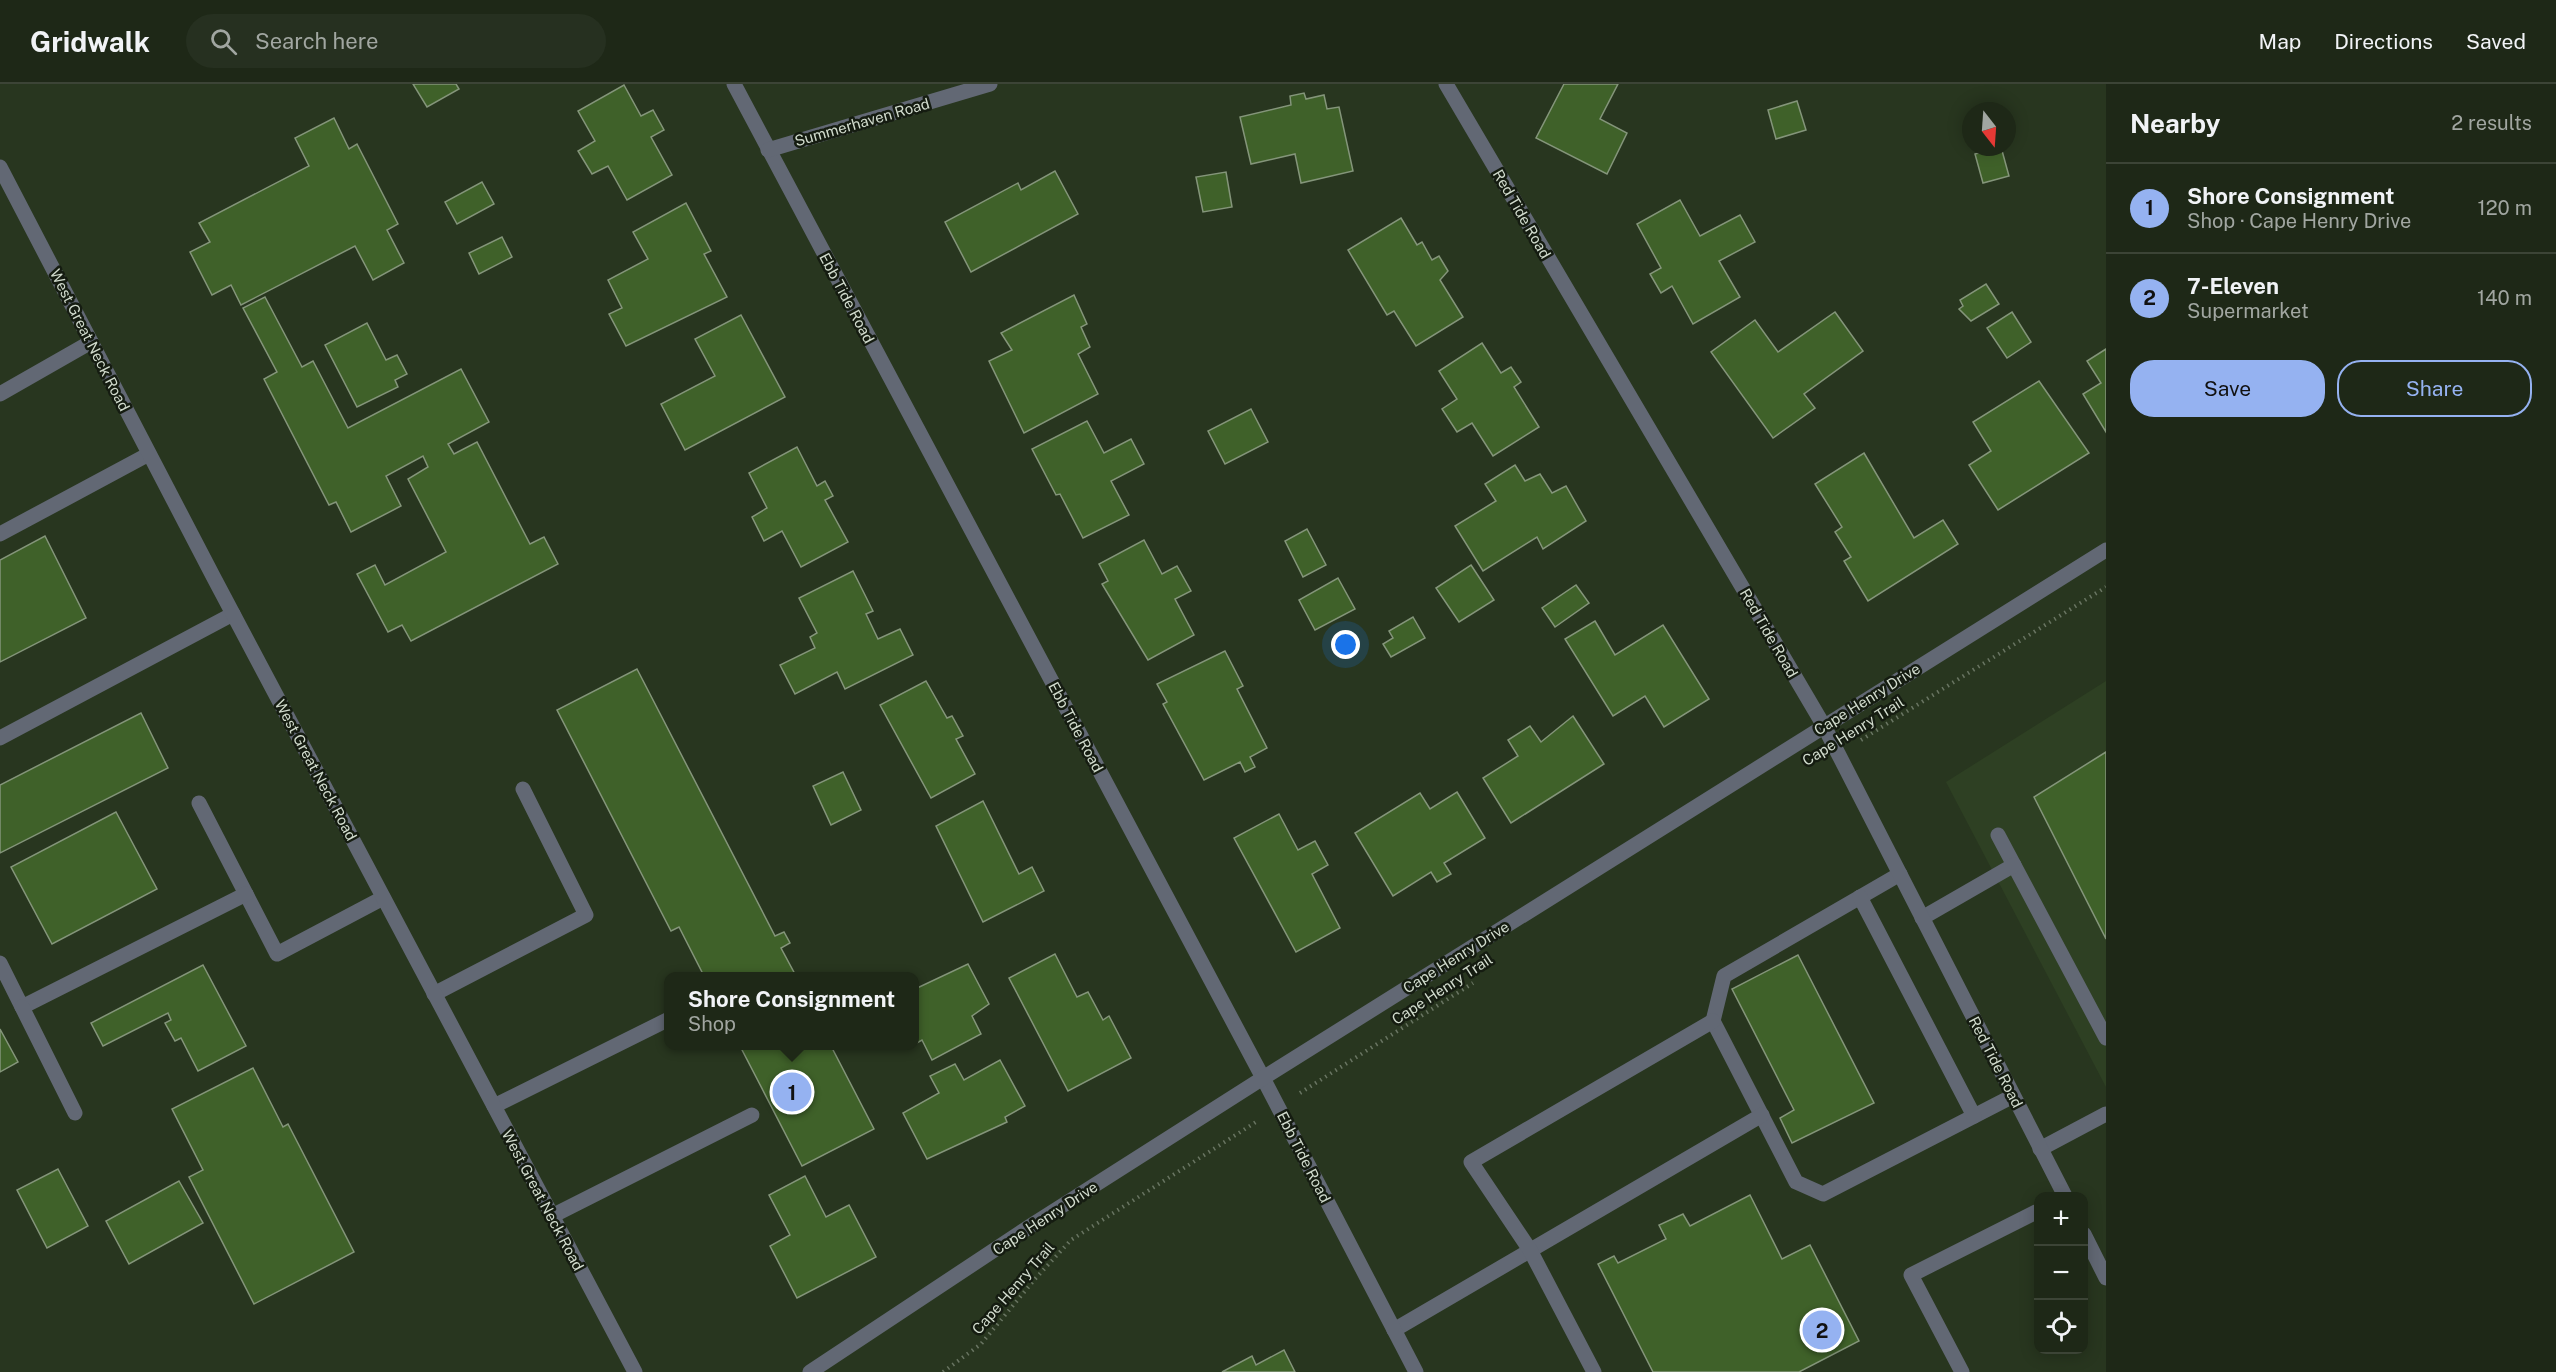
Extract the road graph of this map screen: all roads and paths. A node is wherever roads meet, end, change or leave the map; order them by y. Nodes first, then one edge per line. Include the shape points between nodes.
1 (734, 84) edge
2 (990, 84) edge
3 (1446, 84) edge
4 (768, 150) junction
5 (0, 166) edge
6 (91, 342) junction
7 (0, 393) edge
8 (149, 454) junction
9 (0, 534) edge
10 (2106, 549) edge
11 (2106, 587) edge
12 (233, 614) junction
13 (1824, 726) junction
14 (0, 738) edge
15 (1839, 754) junction
16 (523, 789) dead end
17 (199, 803) dead end
18 (1998, 836) dead end
19 (2014, 865) junction
20 (1900, 874) junction
21 (246, 894) junction
22 (1860, 897) junction
23 (383, 898) junction
24 (1922, 918) junction
25 (0, 963) edge
26 (1479, 979) dead end
27 (434, 994) junction
28 (22, 1007) junction
29 (664, 1021) edge
30 (1713, 1021) junction
31 (2106, 1038) edge
32 (1263, 1078) junction
33 (2013, 1096) junction
34 (494, 1106) junction
35 (1278, 1107) junction
36 (75, 1113) dead end
37 (2106, 1114) edge
38 (752, 1115) dead end
39 (1762, 1115) junction
40 (1974, 1116) junction
41 (2040, 1149) junction
42 (2062, 1192) edge
43 (2034, 1213) edge
44 (552, 1216) junction
45 (2088, 1242) edge
46 (1530, 1250) junction
47 (2106, 1278) edge
48 (1394, 1330) junction
49 (1956, 1370) edge
50 (635, 1372) edge
51 (810, 1372) edge
52 (943, 1372) edge
53 (1416, 1372) edge
54 (1594, 1372) edge

1 - 4 street, Ebb Tide Road
2 - 4 street, Summerhaven Road
3 - 13 street, Red Tide Road
4 - 32 street, Ebb Tide Road
5 - 6 street, West Great Neck Road
6 - 7 street
6 - 8 street, West Great Neck Road
8 - 9 street
8 - 12 street, West Great Neck Road
10 - 13 street, Cape Henry Drive
11 - 15 path, Cape Henry Trail
12 - 14 street
12 - 23 street, West Great Neck Road
13 - 15 street, Red Tide Road
13 - 32 street, Cape Henry Drive
15 - 20 street, Red Tide Road
16 - 27 street via 586,915
17 - 21 street
18 - 19 street
19 - 24 street
19 - 31 street
20 - 22 street
20 - 24 street, Red Tide Road
21 - 23 street via 277,954
21 - 28 street
22 - 30 street via 1724,976
22 - 40 street
23 - 27 street, West Great Neck Road
24 - 33 street, Red Tide Road
25 - 28 street
26 - 35 path, Cape Henry Trail
27 - 34 street, West Great Neck Road
28 - 36 street
29 - 34 street
30 - 39 street
30 - 46 street via 1470,1162
32 - 35 street, Ebb Tide Road
32 - 51 street, Cape Henry Drive
33 - 40 street
33 - 41 street, Red Tide Road
34 - 44 street, West Great Neck Road
35 - 48 street, Ebb Tide Road
35 - 52 path, Cape Henry Trail via 1071,1240 981,1344
37 - 41 street
38 - 44 street
39 - 40 street via 1796,1182 1823,1194
39 - 46 street
41 - 42 street, Red Tide Road
43 - 49 street via 1911,1275
44 - 50 street, West Great Neck Road
45 - 47 street
46 - 48 street
46 - 54 street
48 - 53 street, Ebb Tide Road

